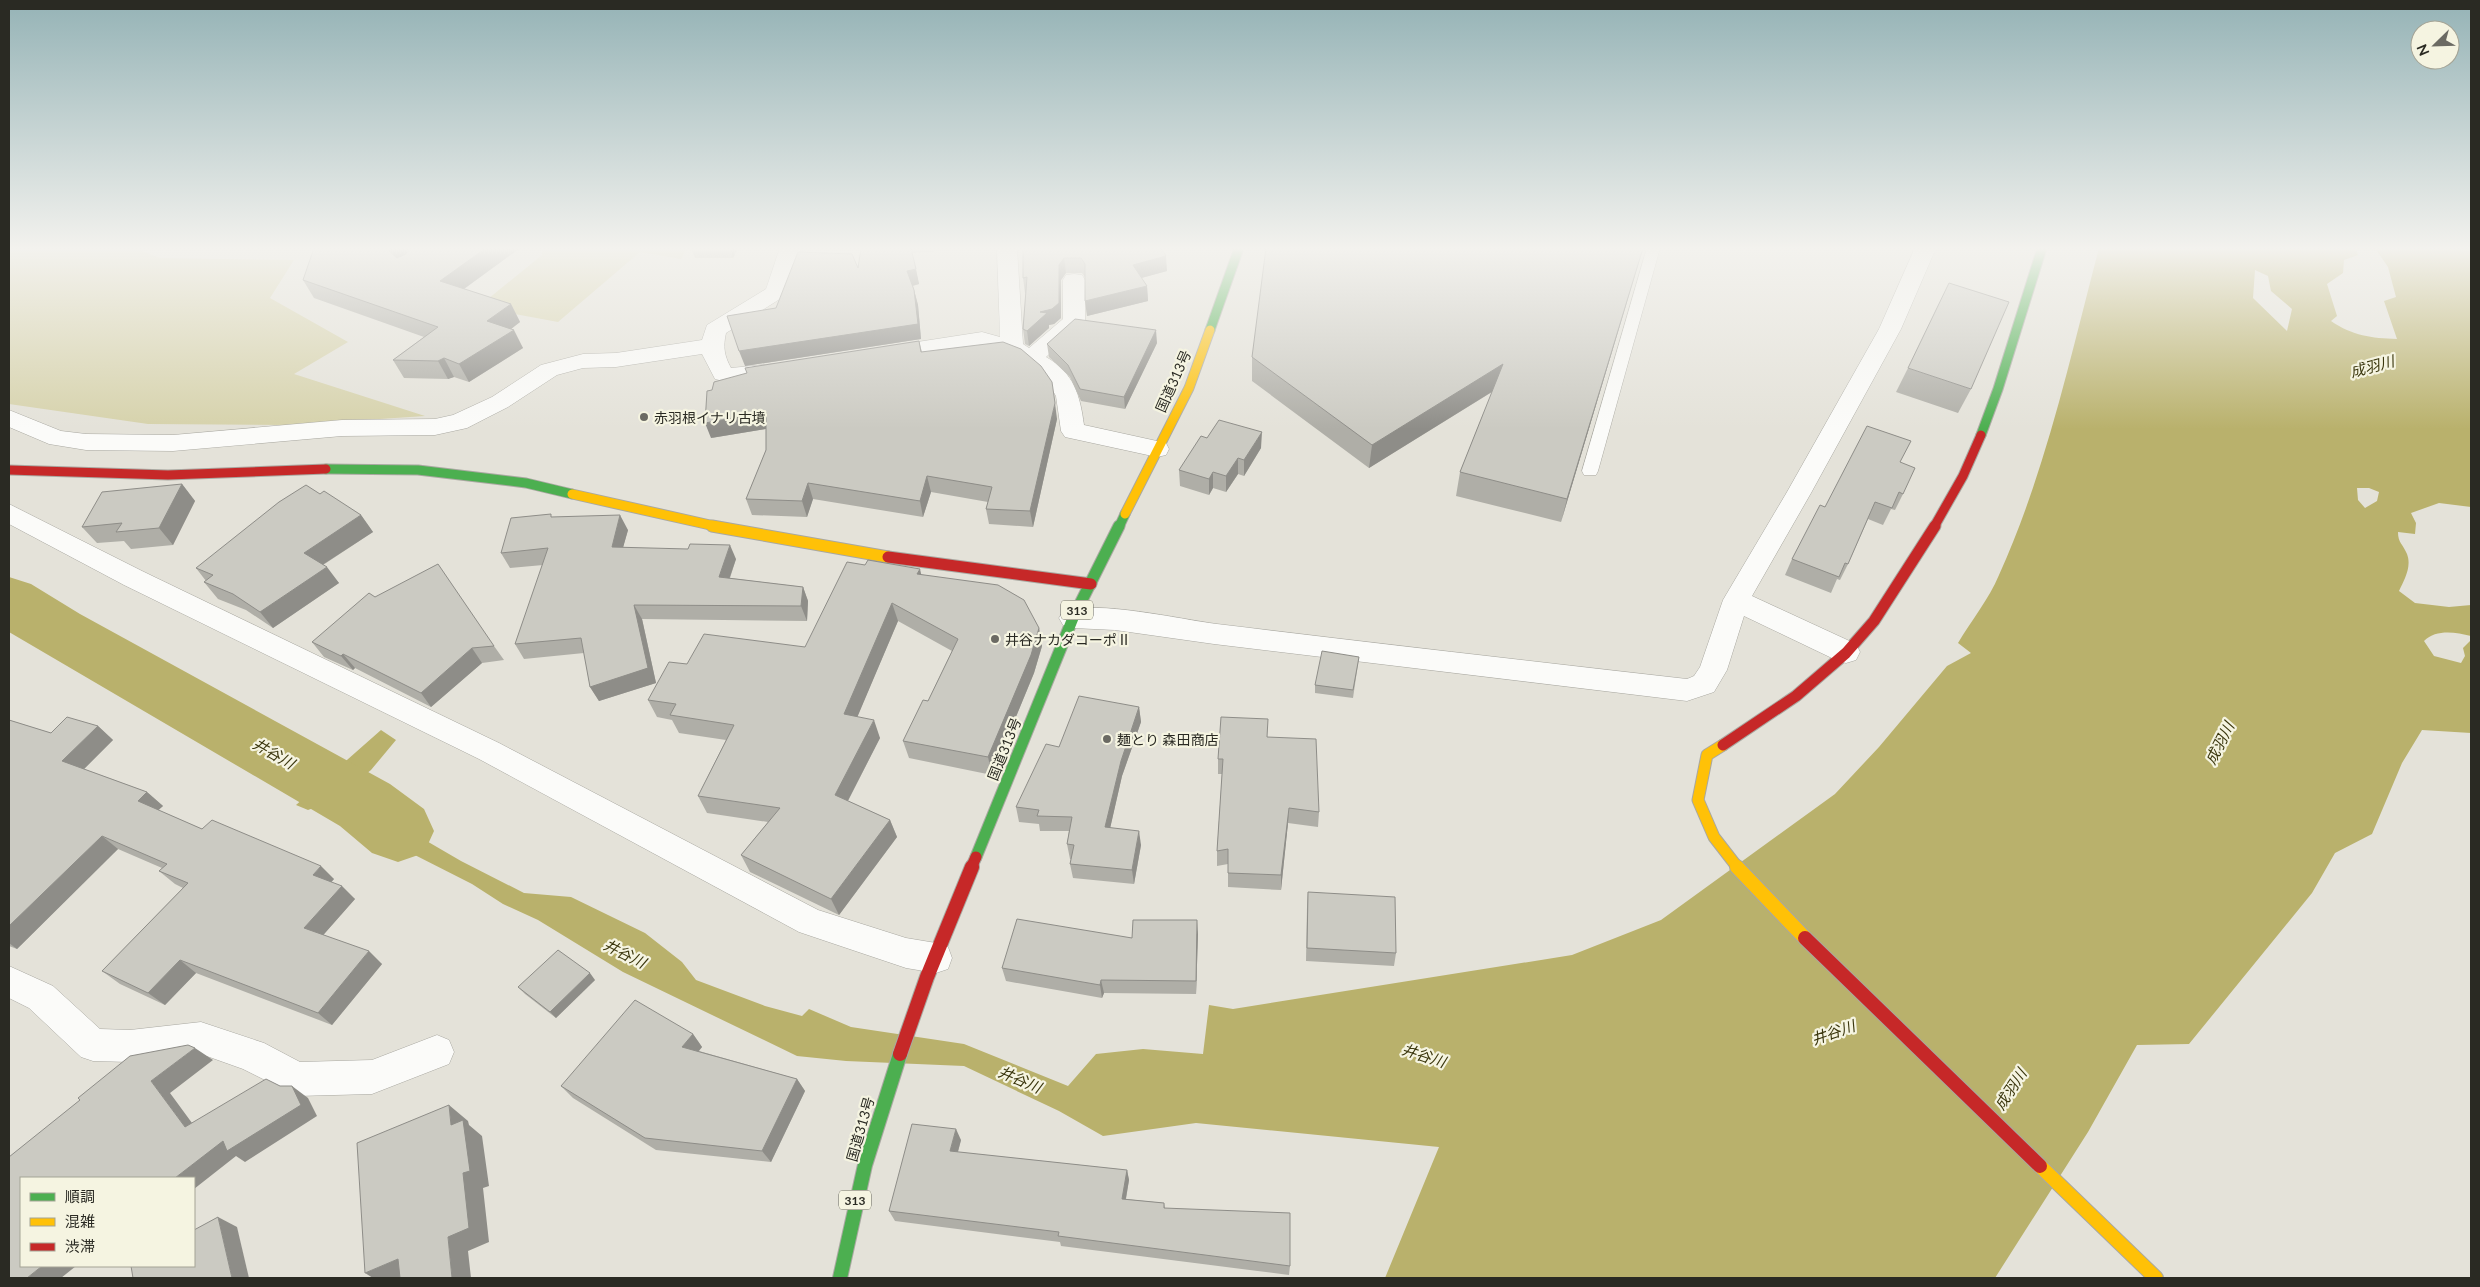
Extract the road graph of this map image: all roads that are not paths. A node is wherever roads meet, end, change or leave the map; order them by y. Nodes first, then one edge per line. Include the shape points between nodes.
1 (750, 308) edge
2 (1015, 308) edge
3 (1074, 308) edge
4 (1218, 308) edge
5 (1637, 308) edge
6 (1899, 308) edge
7 (2022, 308) edge
8 (712, 346) junction
9 (1021, 353) junction
10 (865, 357) edge
11 (798, 367) edge
12 (9, 418) edge
13 (1157, 449) junction
14 (9, 470) edge
15 (1590, 471) dead end
16 (9, 513) edge
17 (1090, 584) junction
18 (1736, 600) junction
19 (1073, 618) junction
20 (1846, 652) junction
21 (932, 968) junction
22 (9, 981) edge
23 (437, 1052) dead end
24 (840, 1278) edge
25 (2156, 1278) edge

1 - 8 street via 715,330
2 - 9 street
3 - 9 street via 1074,321
4 - 13 main road, 国道313号 / 313 via 1189,388
5 - 15 lane
6 - 18 street via 1799,493
7 - 20 main road via 1997,396 1966,472 1917,556 1862,637
8 - 11 street via 724,374 739,376
8 - 12 street via 616,360 583,360 549,370 500,402 459,422 435,428 342,428 173,443 86,442 57,438
9 - 10 street via 982,339
9 - 13 street via 1051,370 1068,396 1073,431
13 - 17 main road, 国道313号 / 313
14 - 17 main road via 168,475 316,469 418,470 526,483 697,523 875,555
16 - 21 street via 133,578 489,751 810,922 906,953
17 - 19 main road, 国道313号 / 313
18 - 19 street via 1713,670 1704,684 1687,690 1115,620
18 - 20 street
19 - 21 main road, 国道313号 / 313
20 - 25 main road via 1761,721 1707,755 1697,798 1707,826 1751,885
21 - 24 main road, 国道313号 / 313 via 876,1122
22 - 23 street via 42,997 93,1044 130,1046 201,1038 252,1055 297,1079 372,1077

